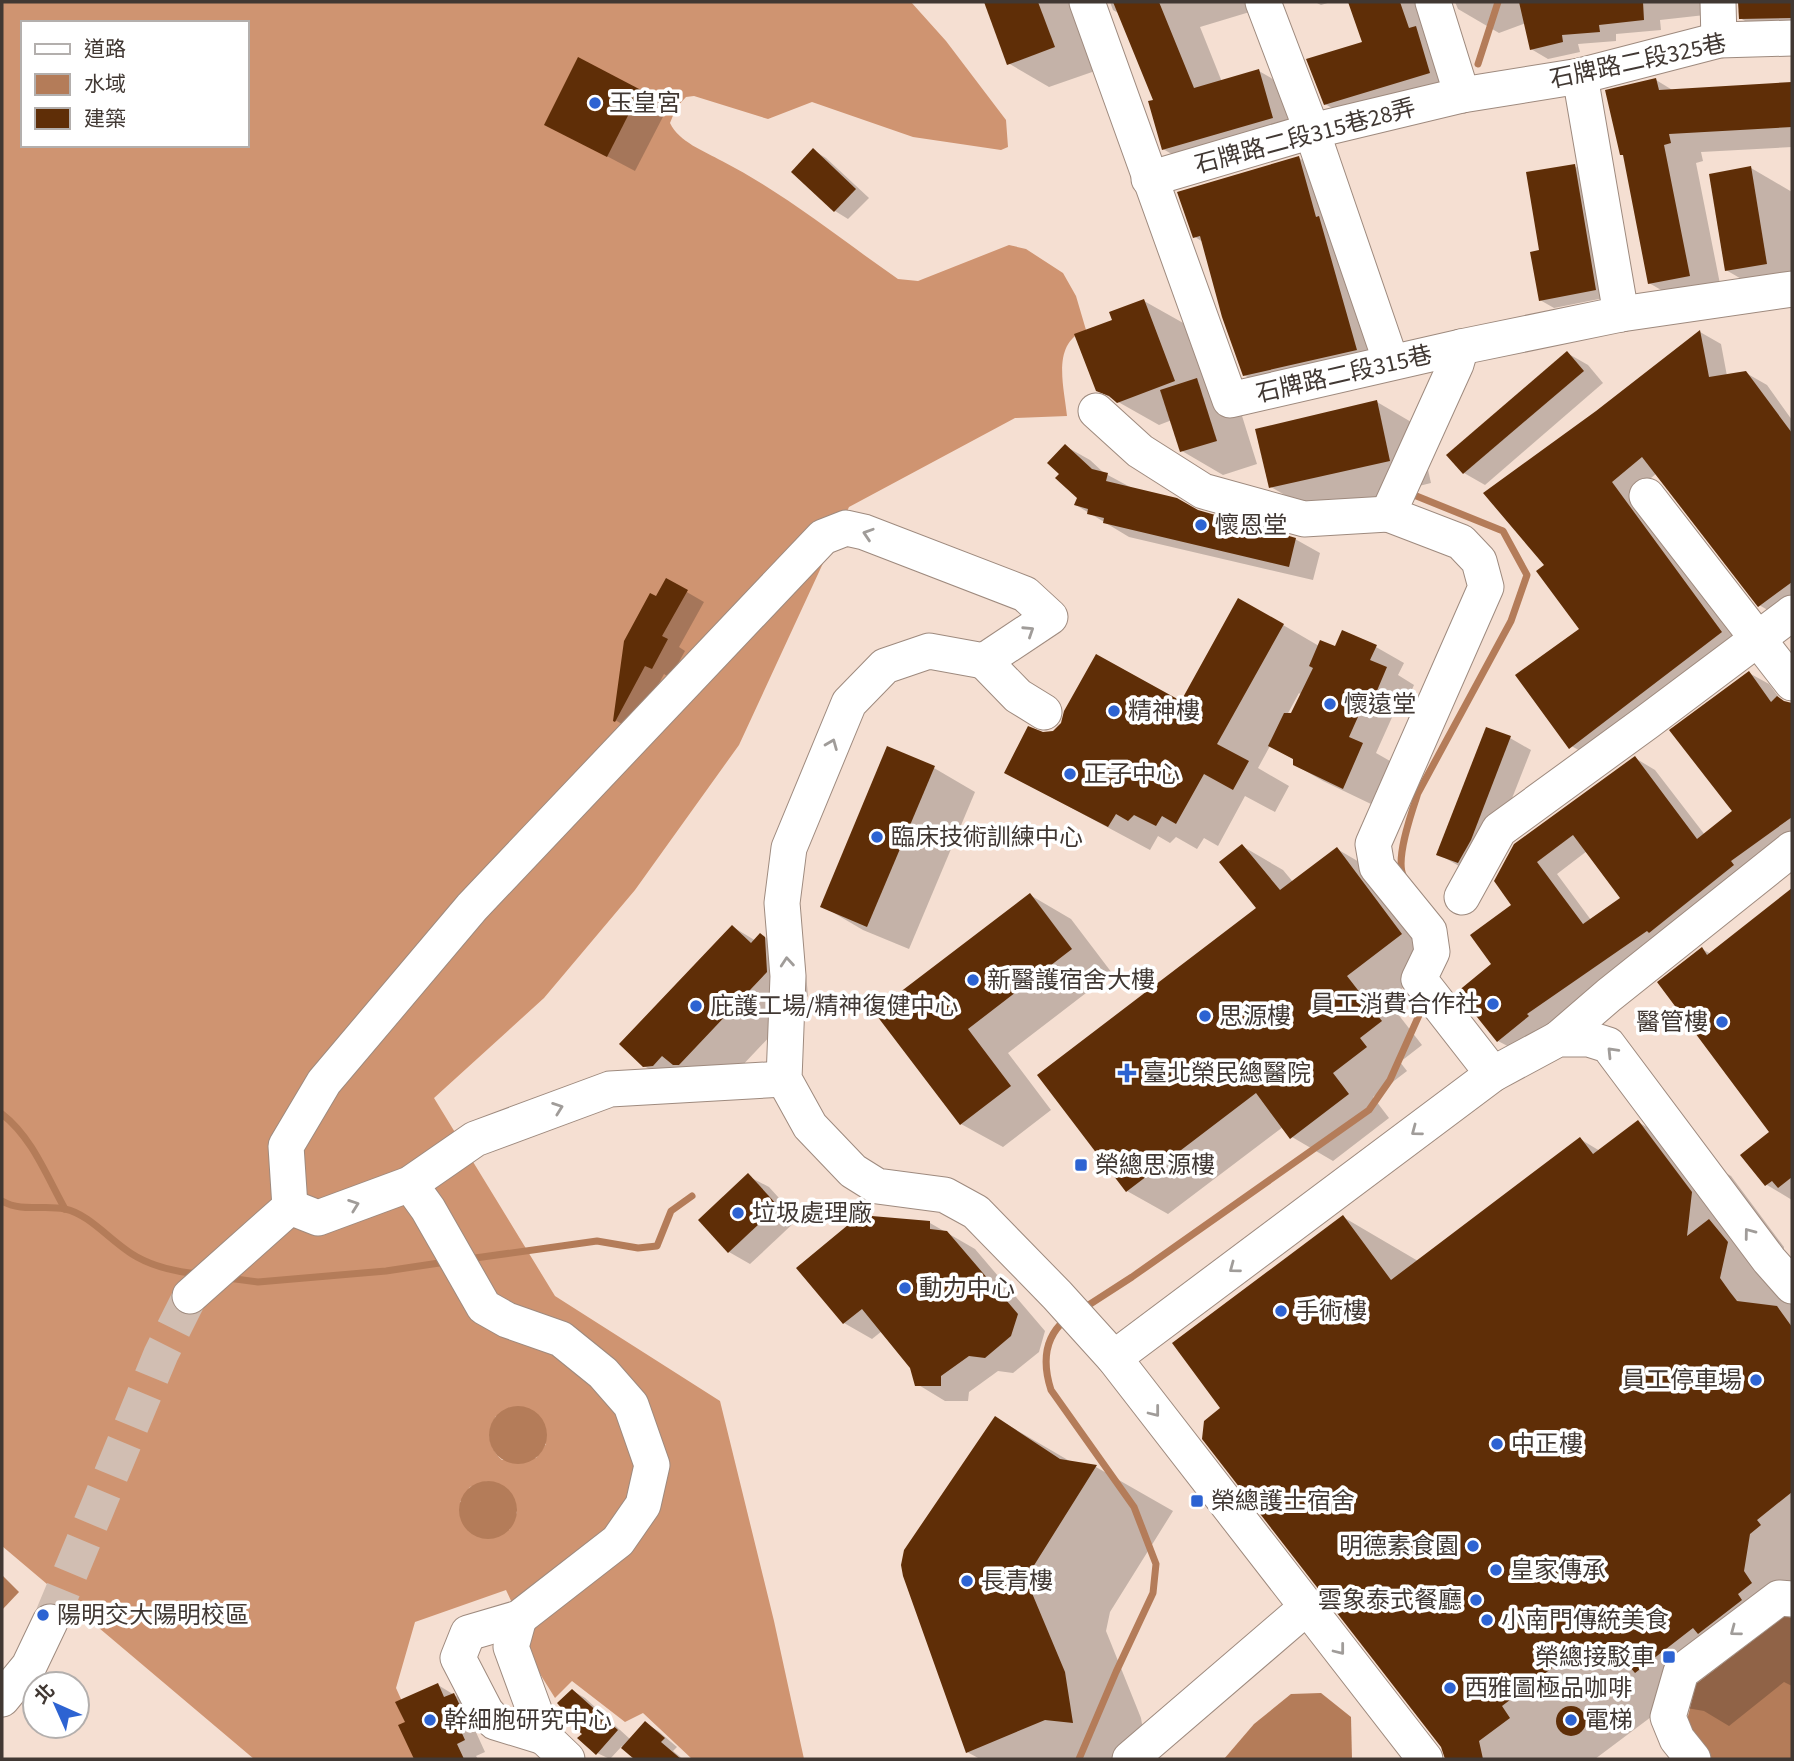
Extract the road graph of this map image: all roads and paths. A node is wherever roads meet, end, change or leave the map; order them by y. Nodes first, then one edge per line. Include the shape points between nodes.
1 (1087, 2) edge
2 (1263, 2) edge
3 (1433, 2) edge
4 (1718, 2) edge
5 (1792, 38) edge
6 (1719, 40) junction
7 (1580, 76) junction
8 (1473, 93) junction
9 (1312, 131) junction
10 (1149, 179) junction
11 (1792, 289) edge
12 (1621, 314) junction
13 (1461, 347) junction
14 (1391, 362) junction
15 (1096, 411) dead end
16 (1647, 496) dead end
17 (1388, 514) junction
18 (1792, 612) edge
19 (1756, 638) junction
20 (984, 661) junction
21 (1792, 683) edge
22 (1044, 712) dead end
23 (1792, 849) edge
24 (1462, 897) dead end
25 (1558, 1039) junction
26 (1493, 1074) junction
27 (784, 1079) junction
28 (419, 1196) junction
29 (290, 1208) junction
30 (1792, 1286) edge
31 (190, 1296) tunnel mouth
32 (1114, 1358) junction
33 (1792, 1599) edge
34 (1307, 1607) junction
35 (520, 1618) junction
36 (50, 1622) tunnel mouth
37 (2, 1699) edge
38 (555, 1748) edge
39 (1130, 1759) edge
40 (1425, 1759) edge
41 (1693, 1759) edge

1 - 10 street, 石牌路二段315巷
2 - 9 street
3 - 8 street
4 - 6 street
5 - 6 street, 石牌路二段325巷
6 - 7 street, 石牌路二段325巷
7 - 8 street, 石牌路二段325巷
7 - 12 street
8 - 9 street, 石牌路二段315巷28弄
9 - 10 street, 石牌路二段315巷28弄
9 - 14 street
10 - 14 street, 石牌路二段315巷 via 1230,400
11 - 12 street, 石牌路二段315巷
12 - 13 street, 石牌路二段315巷
13 - 14 street, 石牌路二段315巷
13 - 17 street
15 - 17 street via 1140,451 1203,491 1304,519
16 - 19 street
17 - 26 street via 1461,542 1479,561 1486,587 1373,844 1377,867 1429,931 1432,952 1419,979
18 - 19 street
19 - 21 street
19 - 24 street via 1499,830
20 - 22 street via 1018,696
27 -> 20 street via 788,976 782,903 789,848 849,703 885,666 929,651
20 -> 29 street via 1050,617 1026,594 864,532 846,528 823,537 472,907 324,1082 286,1146
23 - 25 street
25 - 26 street
30 -> 25 street via 1608,1045
26 -> 32 street
28 -> 27 street via 475,1139 610,1088
27 - 32 street via 810,1126 853,1171 877,1186 945,1195 976,1212
29 -> 28 street via 318,1218
28 - 35 street via 485,1307 561,1339 603,1373 631,1405 652,1465 643,1504 618,1541
29 - 31 street
32 -> 34 street
33 -> 41 street via 1779,1598 1681,1672 1668,1717
34 - 39 street
34 -> 40 street
35 - 38 street via 511,1647
35 - 38 street via 468,1633 458,1658 485,1712 495,1722
36 - 37 street via 29,1666

